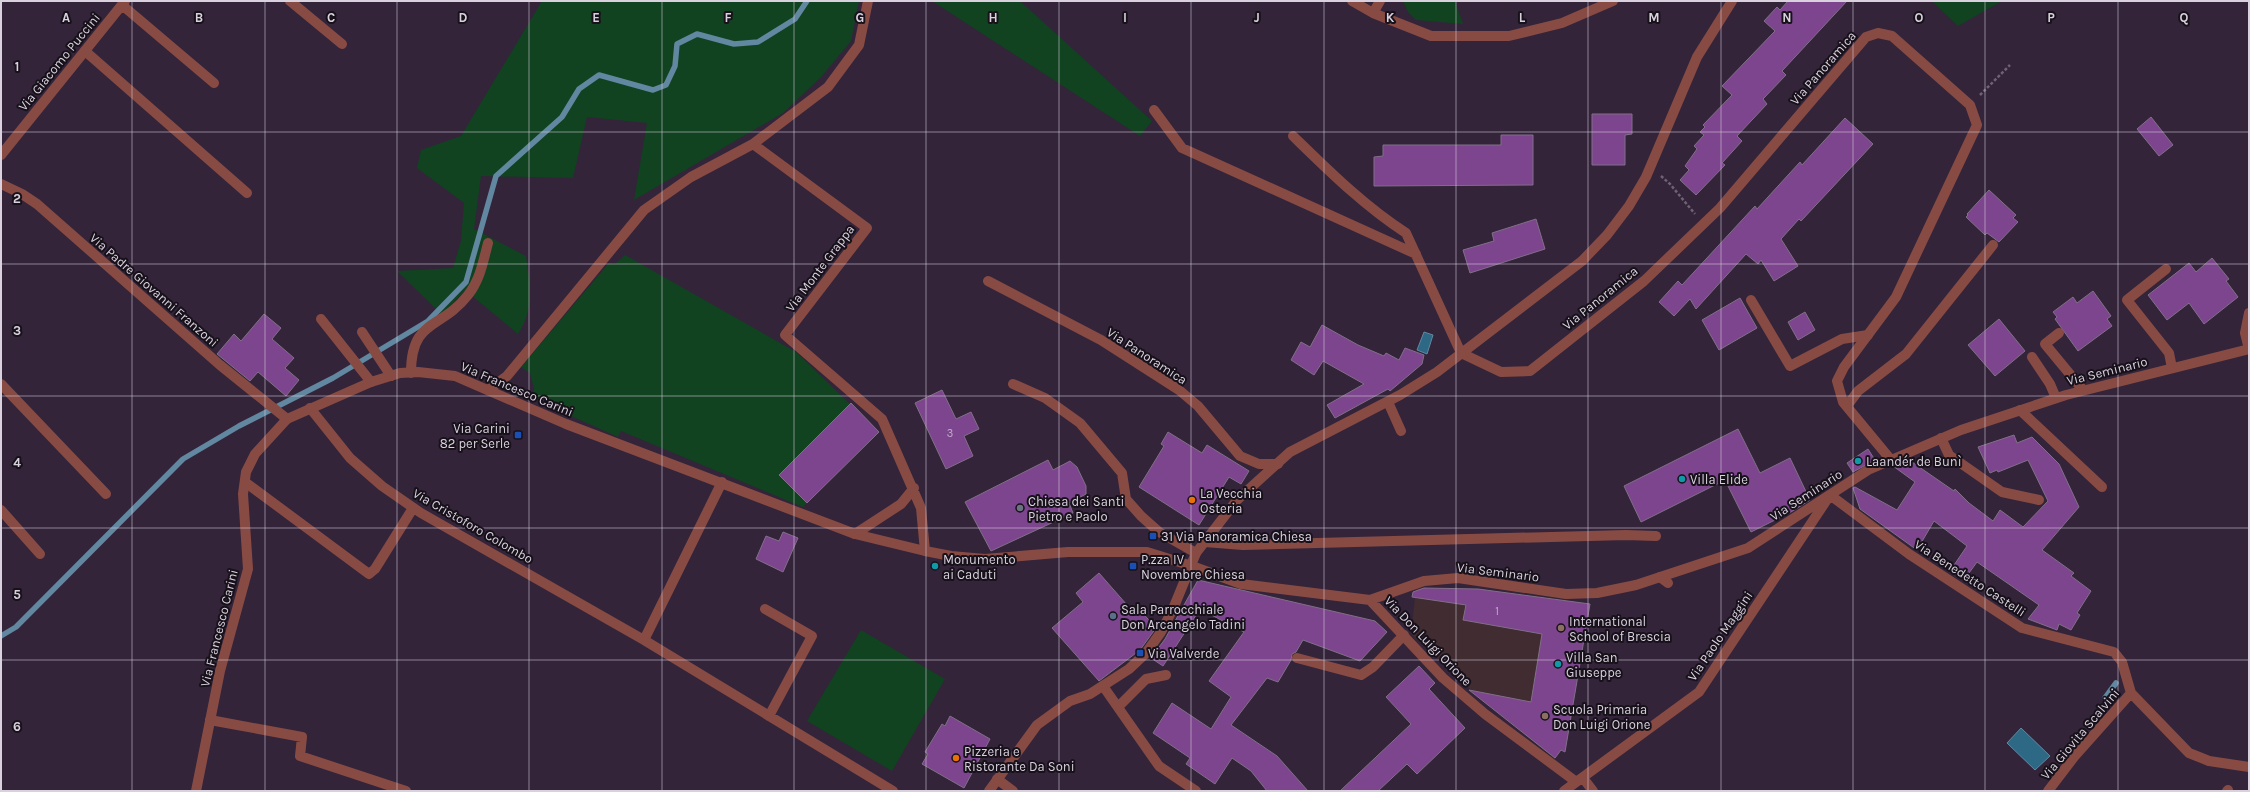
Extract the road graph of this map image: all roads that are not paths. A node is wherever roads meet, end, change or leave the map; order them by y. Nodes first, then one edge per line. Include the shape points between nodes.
1 (290, 1) edge
2 (868, 1) edge
3 (1352, 1) edge
4 (1380, 1) edge
5 (1613, 1) edge
6 (1732, 1) edge
7 (124, 3) edge
8 (1373, 13) junction
9 (342, 44) dead end
10 (85, 52) junction
11 (214, 83) dead end
12 (1154, 110) dead end
13 (1293, 136) dead end
14 (753, 144) junction
15 (1, 155) edge
16 (1, 184) edge
17 (247, 193) dead end
18 (488, 244) dead end
19 (1993, 245) dead end
20 (1416, 254) junction
21 (2166, 269) dead end
22 (988, 281) dead end
23 (1751, 300) dead end
24 (2249, 313) edge
25 (320, 319) dead end
26 (362, 332) dead end
27 (2059, 332) dead end
28 (1868, 335) junction
29 (2249, 349) edge
30 (1461, 353) junction
31 (2032, 357) dead end
32 (2172, 368) junction
33 (410, 373) junction
34 (391, 376) junction
35 (371, 382) junction
36 (1, 384) edge
37 (1013, 384) dead end
38 (488, 390) junction
39 (2083, 390) junction
40 (2056, 398) junction
41 (1388, 402) junction
42 (1847, 406) junction
43 (310, 408) junction
44 (2020, 410) junction
45 (284, 417) junction
46 (1401, 431) dead end
47 (1941, 438) junction
48 (1892, 460) junction
49 (1278, 464) junction
50 (245, 482) junction
51 (722, 482) junction
52 (2102, 487) dead end
53 (914, 488) junction
54 (106, 494) dead end
55 (1830, 495) junction
56 (2039, 500) dead end
57 (413, 508) junction
58 (1, 510) edge
59 (855, 534) junction
60 (1656, 536) dead end
61 (1204, 542) junction
62 (925, 551) junction
63 (1196, 553) junction
64 (40, 554) dead end
65 (1192, 566) junction
66 (1370, 600) junction
67 (765, 608) dead end
68 (1404, 635) junction
69 (644, 640) junction
70 (1297, 658) dead end
71 (1166, 675) dead end
72 (1103, 686) junction
73 (2131, 693) junction
74 (1118, 707) junction
75 (769, 716) junction
76 (210, 720) junction
77 (2249, 767) edge
78 (997, 779) junction
79 (1579, 780) junction
80 (196, 791) edge
81 (406, 791) edge
82 (893, 791) edge
83 (989, 791) edge
84 (1013, 791) edge
85 (1196, 791) edge
86 (1564, 791) edge
87 (1593, 791) edge
88 (2048, 791) edge

1 - 9 street
2 - 14 street via 860,45 828,87
3 - 8 street
4 - 8 street
5 - 8 street via 1562,23 1509,36 1431,36
6 - 30 street via 1697,57 1646,177 1629,206 1582,261
7 - 10 street, Via Giacomo Puccini
7 - 11 street, Via Giacomo Puccini
10 - 15 street, Via Giacomo Puccini
10 - 17 street
12 - 20 street via 1182,148
13 - 20 street via 1334,176 1406,233
14 - 38 street via 691,177 644,210 507,376
14 - 53 street, Via Monte Grappa via 867,228 785,336 882,419
16 - 45 street, Via Padre Giovanni Franzoni via 37,204 261,400
18 - 33 street via 477,281 467,296 446,316 423,331 414,345
19 - 42 street via 1906,354 1858,391
20 - 30 street
21 - 32 street via 2127,300 2169,353
22 - 49 street, Via Panoramica via 1101,340 1179,390 1198,406 1240,456 1258,464
23 - 28 street via 1790,366 1842,339
24 - 29 street via 2245,333
25 - 35 street
26 - 34 street
27 - 39 street via 2045,344
28 - 30 street, Via Panoramica via 1896,297 1977,125 1970,105 1892,36 1878,33 1866,37 1720,208 1644,281 1530,371 1501,372
28 - 42 street, Via Panoramica via 1844,367 1837,381 1839,392
29 - 32 street, Via Seminario
30 - 41 street
31 - 40 street
32 - 39 street, Via Seminario
33 - 34 street, Via Francesco Carini
33 - 38 street, Via Francesco Carini via 455,376
34 - 35 street, Via Francesco Carini
35 - 43 street, Via Francesco Carini
36 - 54 street
37 - 63 street via 1045,398 1080,423 1122,473 1126,499 1141,516 1159,532
38 - 51 street, Via Francesco Carini via 566,424
39 - 40 street, Via Seminario
40 - 44 street, Via Seminario
41 - 46 street
41 - 49 street via 1290,452
42 - 48 street, Via Panoramica
43 - 45 street, Via Francesco Carini
43 - 57 street, Via Cristoforo Colombo via 350,458 382,486
44 - 47 street, Via Seminario
44 - 52 street
45 - 50 street, Via Francesco Carini via 256,454 246,472
47 - 48 street, Via Seminario
47 - 56 street via 1949,455 2002,492
48 - 55 street, Via Seminario via 1868,470
49 - 61 street via 1237,500
50 - 57 street via 369,574 375,569
50 - 76 street, Via Francesco Carini via 243,494 248,569 220,671
51 - 59 street, Via Francesco Carini
51 - 69 street
53 - 59 street via 901,504
53 - 62 street via 921,508
55 - 66 street, Via Seminario via 1737,556 1664,580 1597,593 1566,594 1452,579 1424,581
55 - 73 street, Via Benedetto Castelli via 1910,554 2022,628 2114,652 2122,662
55 - 79 street, Via Paolo Maggini via 1699,692
57 - 69 street, Via Cristoforo Colombo
58 - 64 street
59 - 62 street, Via Francesco Carini
60 - 61 street via 1243,545
61 - 63 street
62 - 65 street, Via Don Luigi Orione via 985,559 1068,552 1147,552
63 - 65 street
65 - 66 street, Via Don Luigi Orione via 1240,584
65 - 72 street via 1161,632 1146,653 1129,669
66 - 68 street, Via Don Luigi Orione
67 - 75 street via 812,636
68 - 70 street via 1373,667 1361,675
68 - 79 street, Via Don Luigi Orione via 1443,678 1485,714
69 - 75 street, Via Cristoforo Colombo
71 - 74 street via 1146,679
72 - 74 street
72 - 78 street via 1070,701 1037,725
73 - 77 street via 2189,753 2209,761
73 - 88 street, Via Giovita Scalvini via 2074,757
74 - 85 street via 1159,766
75 - 82 street, Via Cristoforo Colombo
76 - 80 street, Via Francesco Carini
76 - 81 street via 302,737 300,756
78 - 83 street
78 - 84 street
79 - 86 street, Via Paolo Maggini
79 - 87 street, Via Don Luigi Orione

